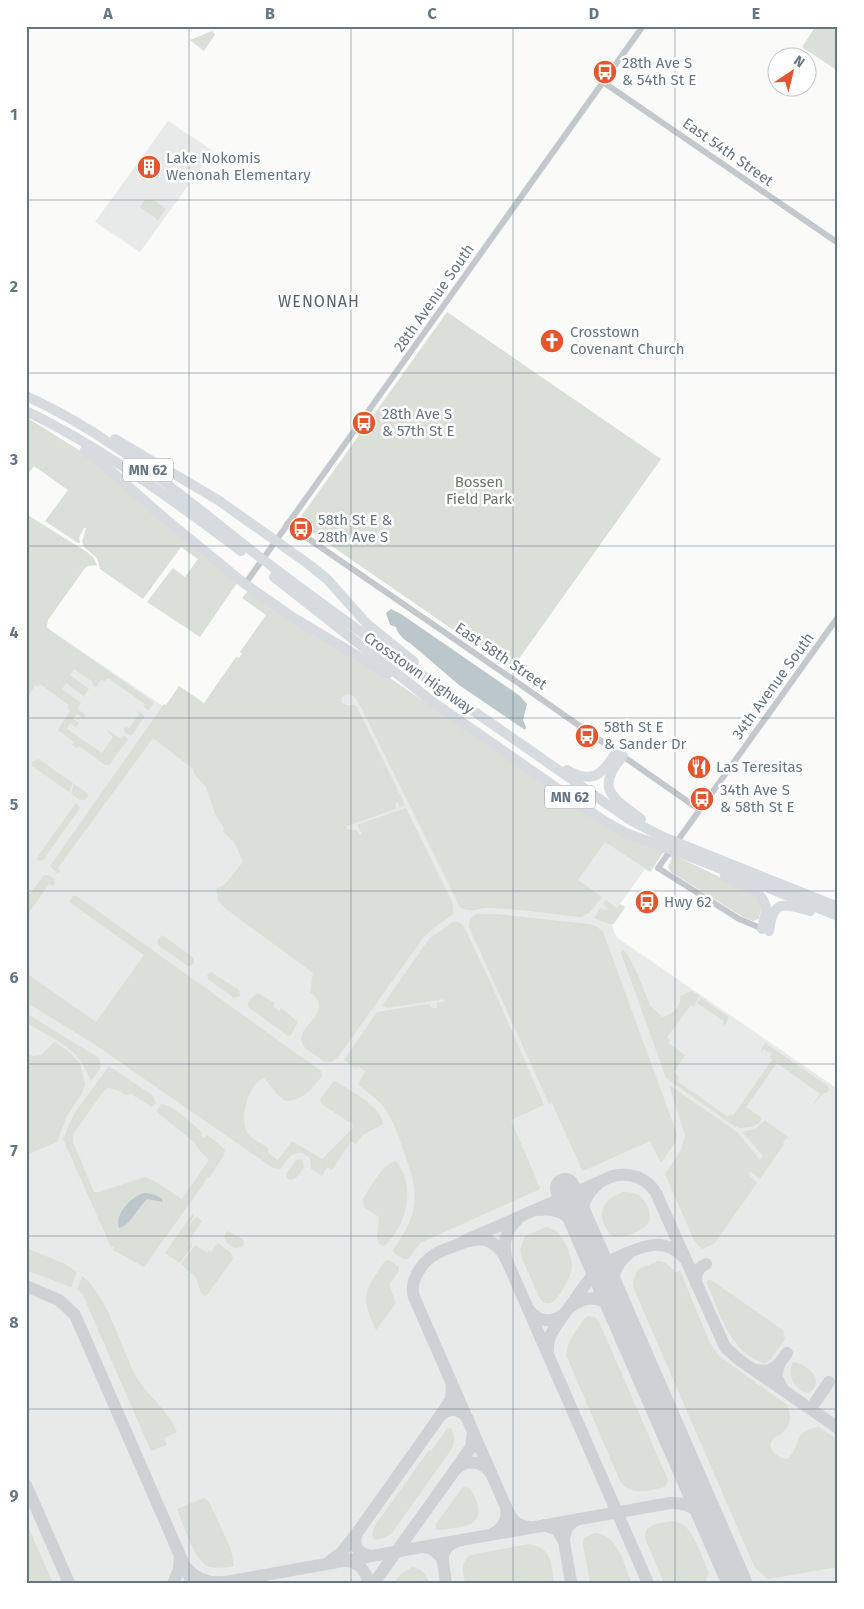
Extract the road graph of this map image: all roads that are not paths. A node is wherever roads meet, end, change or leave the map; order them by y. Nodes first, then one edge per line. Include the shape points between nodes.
1 (643, 26) edge
2 (603, 82) junction
3 (838, 242) edge
4 (30, 398) edge
5 (26, 412) edge
6 (40, 418) junction
7 (287, 524) junction
8 (275, 541) junction
9 (251, 554) junction
10 (272, 570) junction
11 (245, 584) junction
12 (838, 617) edge
13 (448, 693) junction
14 (433, 702) junction
15 (509, 735) junction
16 (620, 754) junction
17 (700, 810) junction
18 (663, 837) junction
19 (694, 858) junction
20 (838, 907) edge
21 (838, 916) edge
22 (838, 920) edge
23 (765, 930) junction

1 - 2 street, 28th Avenue South
2 - 3 street, East 54th Street
2 - 7 street, 28th Avenue South
4 - 8 highway via 76,416 218,500
4 - 9 highway, Crosstown Highway / MN 62 via 112,444 145,467
5 - 6 highway, Crosstown Highway / MN 62
6 - 9 highway, Crosstown Highway / MN 62 via 114,461
6 - 11 highway via 104,465
7 - 8 street, 28th Avenue South
7 - 16 street, East 58th Street
8 - 11 street, 28th Avenue South
8 - 13 highway via 327,579 367,624
9 - 10 highway, Crosstown Highway / MN 62
10 - 13 highway, Crosstown Highway / MN 62
10 - 14 highway, Crosstown Highway / MN 62
11 - 14 highway via 294,618
12 - 17 street, 34th Avenue South
13 - 15 highway, Crosstown Highway / MN 62
14 - 19 highway, Crosstown Highway / MN 62 via 603,820
15 - 16 highway via 576,775 590,777 602,773
15 - 18 highway, Crosstown Highway / MN 62 via 632,821
16 - 17 street, East 58th Street
16 - 18 highway via 608,777 612,796
17 - 23 street, 34th Avenue South via 658,868 739,919
18 - 20 highway, Crosstown Highway / MN 62
19 - 21 highway, Crosstown Highway / MN 62
19 - 23 highway via 760,897 766,908
22 - 23 highway via 790,904 774,911

